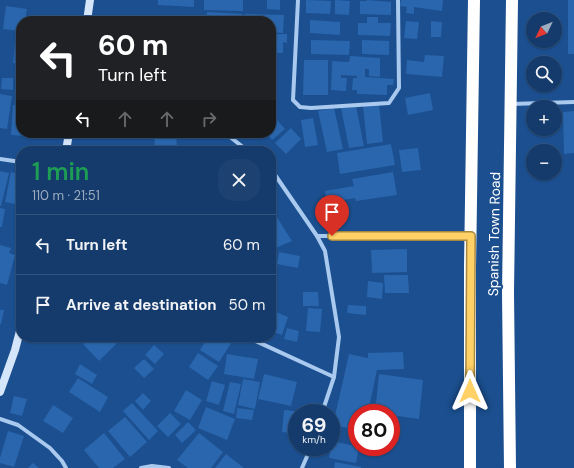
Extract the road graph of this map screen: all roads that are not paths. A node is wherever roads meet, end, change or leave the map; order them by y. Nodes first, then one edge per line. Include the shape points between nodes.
1 (90, 0) edge
2 (298, 0) edge
3 (398, 0) edge
4 (474, 0) edge
5 (512, 0) edge
6 (88, 16) edge
7 (574, 102) edge
8 (511, 104) junction
9 (231, 138) edge
10 (242, 146) edge
11 (0, 159) edge
12 (16, 161) edge
13 (276, 176) edge
14 (317, 236) junction
15 (471, 236) junction
16 (17, 342) edge
17 (258, 342) edge
18 (334, 377) junction
19 (0, 392) edge
20 (325, 404) edge
21 (0, 419) edge
22 (307, 456) edge
23 (66, 468) edge
24 (141, 468) edge
25 (169, 468) edge
26 (302, 468) edge
27 (470, 468) edge
28 (510, 468) edge

1 - 6 street
2 - 3 street via 293,100 300,107 311,108 389,103 395,96 399,88
4 - 15 highway, Spanish Town Road
5 - 8 highway, Spanish Town Road
7 - 8 street
8 - 28 highway, Spanish Town Road via 508,293
9 - 10 street
11 - 12 street
13 - 14 street
14 - 15 street
14 - 18 street via 325,252 339,337
15 - 27 highway, Spanish Town Road
16 - 19 street
17 - 18 street
18 - 20 street
21 - 23 street via 18,425 50,448
22 - 26 street
24 - 25 street

